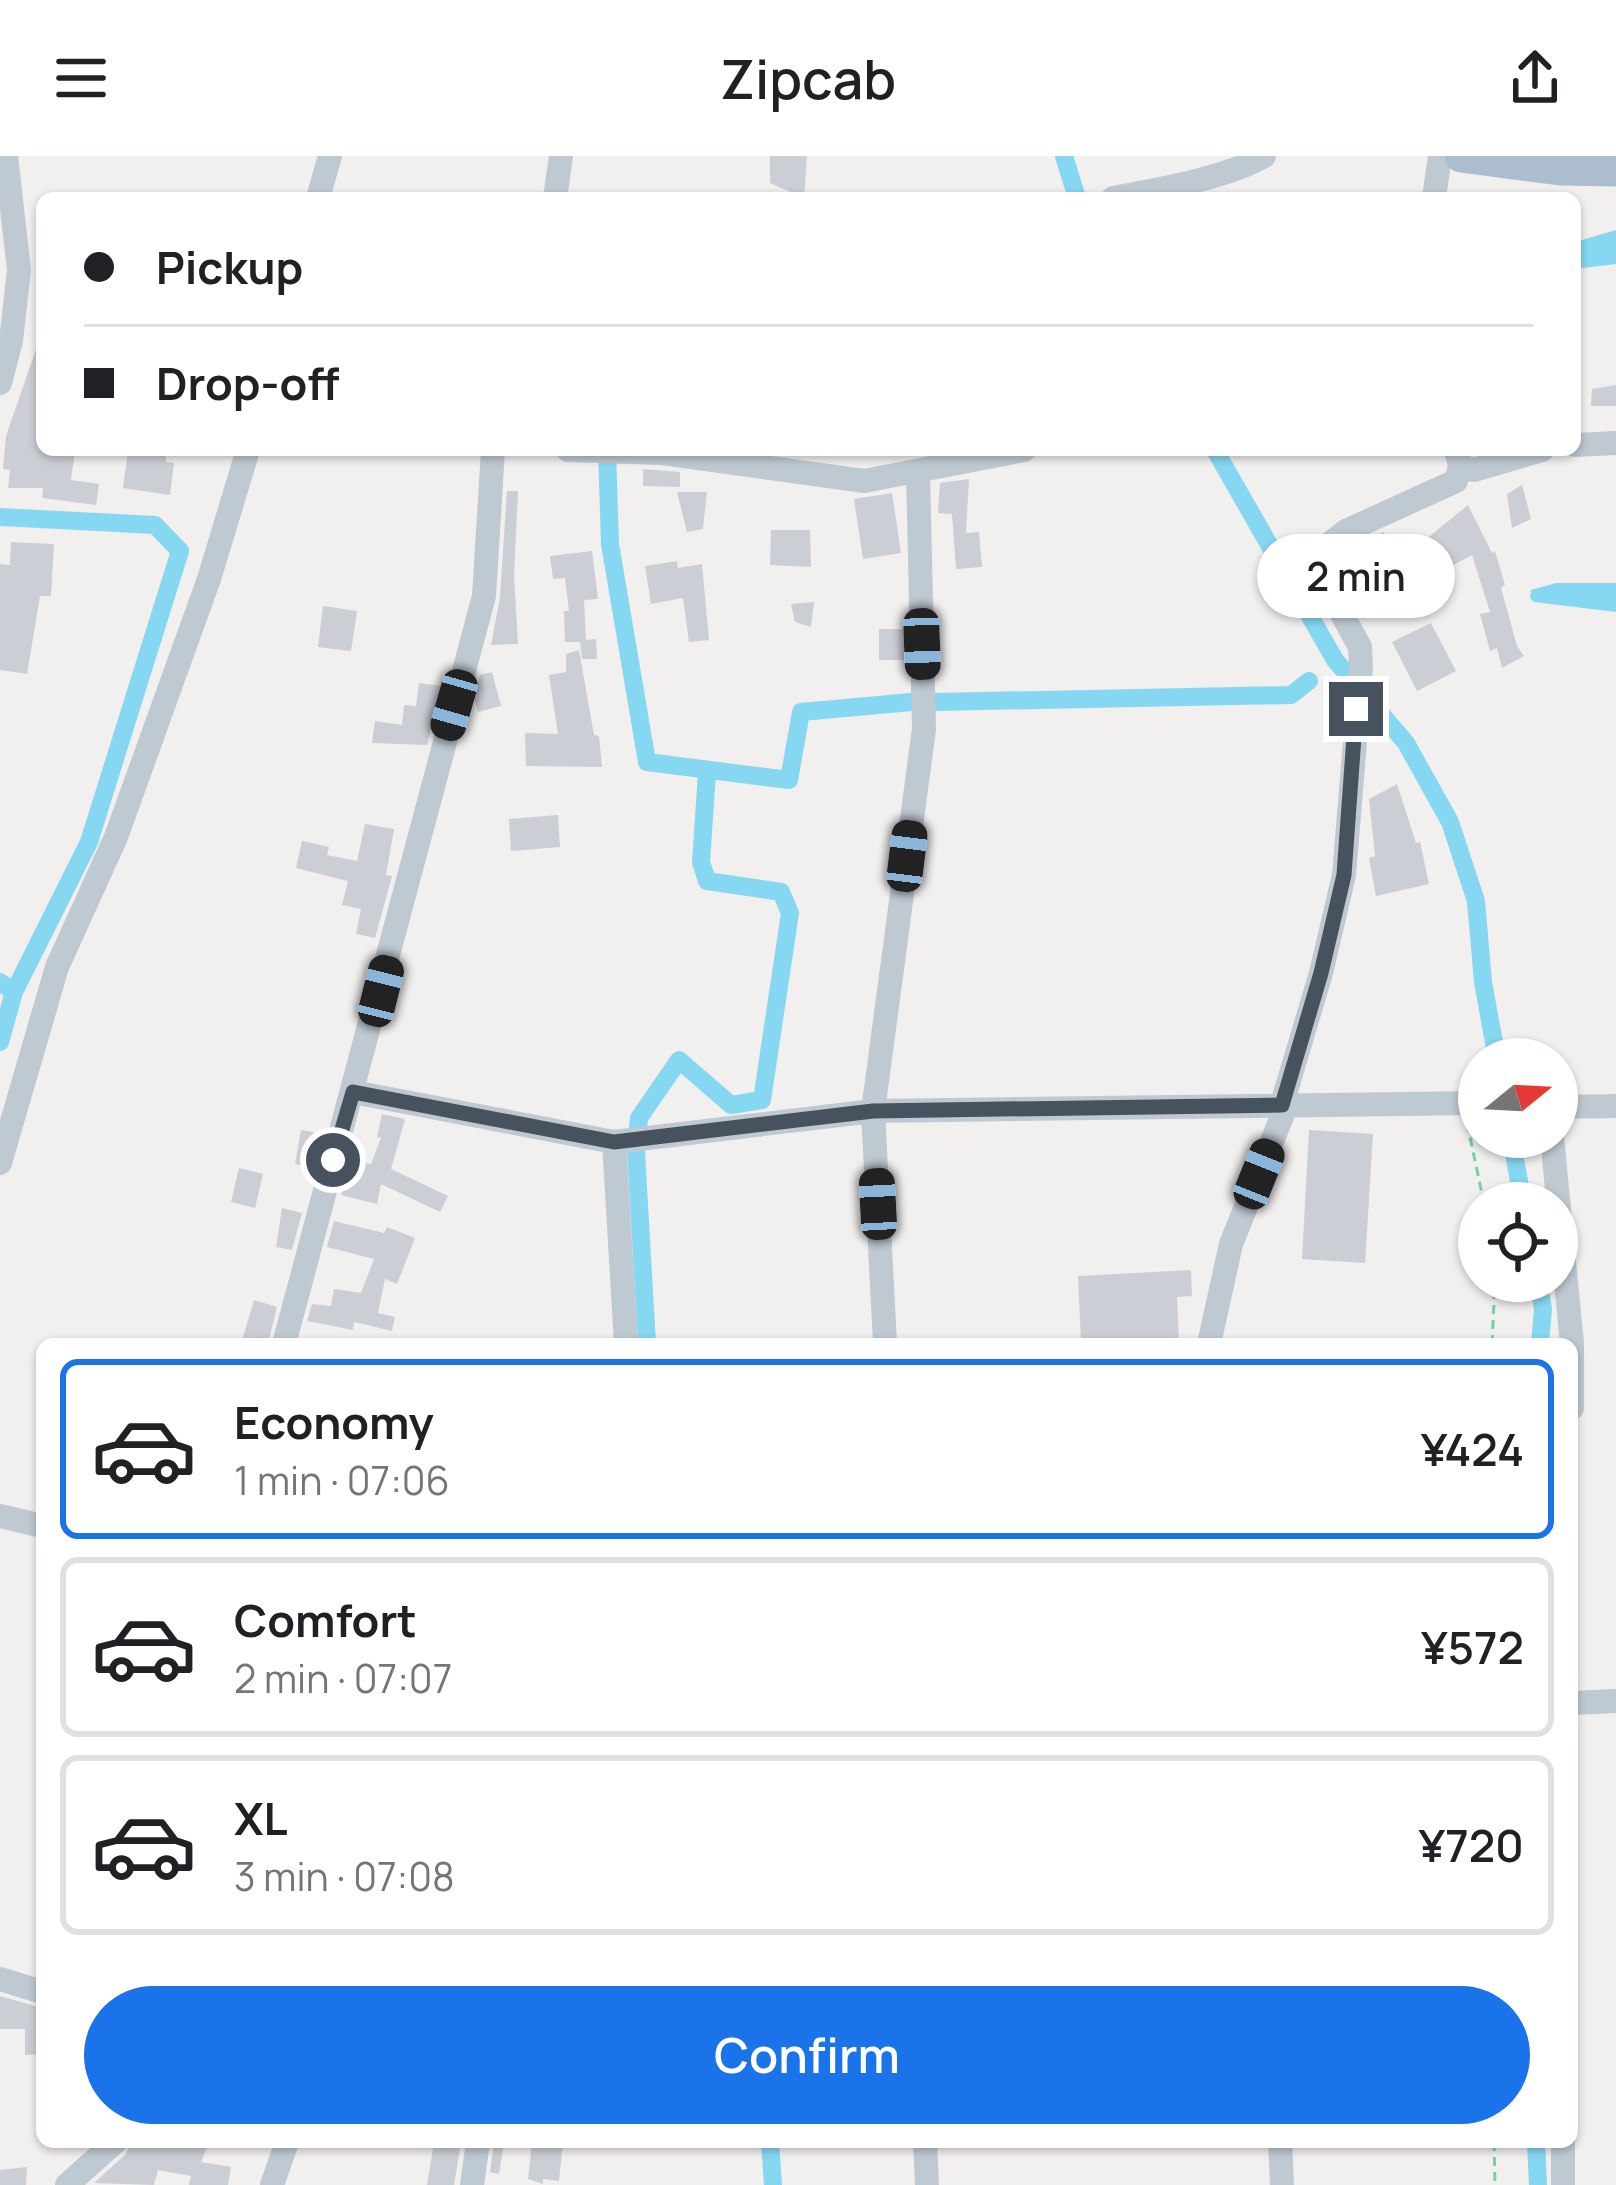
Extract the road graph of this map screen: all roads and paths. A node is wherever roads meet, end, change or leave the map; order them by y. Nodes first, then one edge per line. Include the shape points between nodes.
1 (6, 156) edge
2 (330, 156) edge
3 (561, 156) edge
4 (1264, 156) edge
5 (1440, 156) edge
6 (1461, 156) edge
7 (1616, 170) edge
8 (320, 192) edge
9 (556, 192) edge
10 (1146, 192) edge
11 (1434, 192) edge
12 (0, 383) edge
13 (1616, 443) edge
14 (1581, 445) edge
15 (246, 456) edge
16 (493, 456) edge
17 (684, 456) edge
18 (995, 456) edge
19 (1522, 456) edge
20 (1458, 458) edge
21 (918, 472) junction
22 (353, 1092) junction
23 (1284, 1104) junction
24 (1458, 1105) edge
25 (1616, 1106) edge
26 (1578, 1107) edge
27 (873, 1111) junction
28 (614, 1142) junction
29 (1554, 1158) edge
30 (0, 1163) edge
31 (1494, 1302) edge
32 (286, 1338) edge
33 (626, 1338) edge
34 (885, 1338) edge
35 (1210, 1338) edge
36 (1492, 1338) edge
37 (1571, 1338) edge
38 (0, 1516) edge
39 (36, 1525) edge
40 (1616, 1700) edge
41 (1578, 1703) edge
42 (0, 1979) edge
43 (36, 1990) edge
44 (108, 2148) edge
45 (285, 2148) edge
46 (477, 2148) edge
47 (925, 2148) edge
48 (1280, 2148) edge
49 (1494, 2148) edge
50 (1563, 2148) edge
51 (67, 2185) edge
52 (272, 2185) edge
53 (472, 2185) edge
54 (927, 2185) edge
55 (1282, 2185) edge
56 (1495, 2185) edge
57 (1563, 2185) edge

1 - 12 street via 19,270
2 - 8 street
3 - 9 street
4 - 10 street
5 - 11 street
6 - 7 main road
13 - 14 street
15 - 30 street via 116,837 57,967
16 - 22 street via 484,596
17 - 21 street via 864,481
18 - 21 street
19 - 20 street via 1474,470
20 - 23 street via 1456,481 1328,545 1320,574 1360,647 1361,668 1344,875
21 - 27 street via 924,729
22 - 28 street
22 - 32 street
23 - 24 street
23 - 27 street
23 - 35 street via 1231,1244
25 - 26 street
27 - 28 street
27 - 34 street
28 - 33 street
29 - 37 street
31 - 36 path
38 - 39 street
40 - 41 street
42 - 43 street
44 - 51 street
45 - 52 street
46 - 53 street
47 - 54 street
48 - 55 street
49 - 56 path
50 - 57 street

